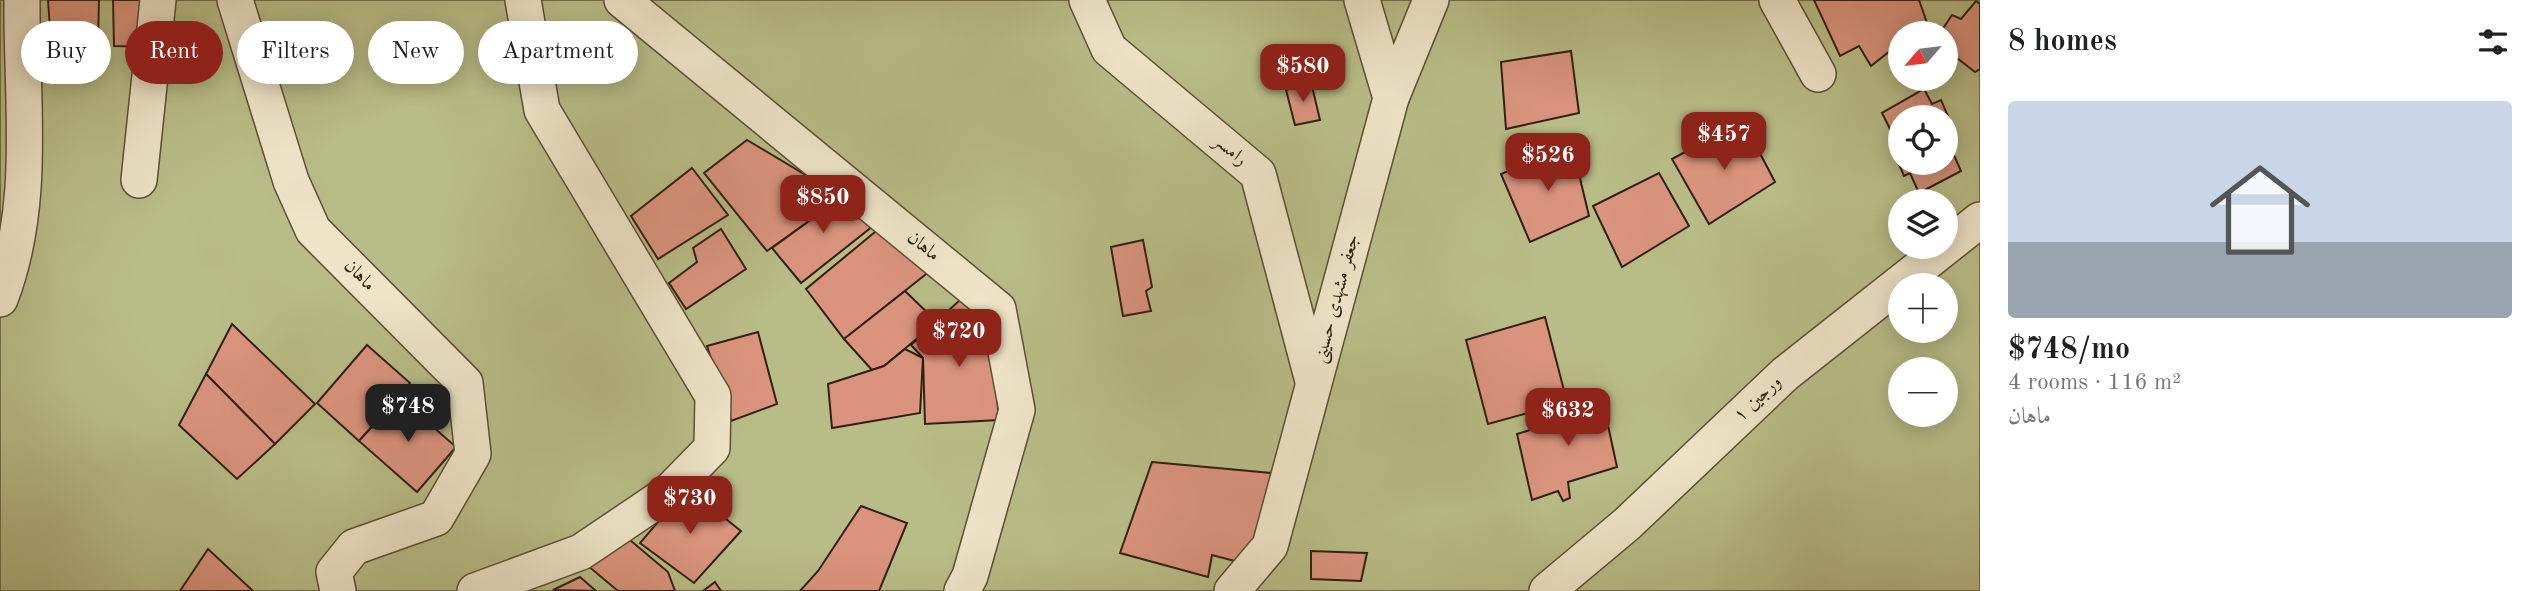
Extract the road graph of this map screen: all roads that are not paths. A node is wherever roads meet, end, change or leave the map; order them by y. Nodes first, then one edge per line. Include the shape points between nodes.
1 (22, 0) edge
2 (158, 0) edge
3 (235, 0) edge
4 (523, 0) edge
5 (622, 0) edge
6 (1087, 0) edge
7 (1362, 0) edge
8 (1432, 0) edge
9 (1777, 0) edge
10 (1818, 74) dead end
11 (1391, 98) junction
12 (139, 180) dead end
13 (1980, 220) edge
14 (0, 299) edge
15 (1314, 384) junction
16 (338, 591) edge
17 (475, 591) edge
18 (962, 591) edge
19 (1232, 591) edge
20 (1547, 591) edge

1 - 14 street via 26,177 10,273
2 - 12 street
3 - 16 street, ماهان via 291,181 313,230 465,383 473,454 436,518 354,547 334,572
4 - 17 street via 542,110 713,396 712,448 667,494 581,552
5 - 18 street, ماهان via 998,309 1017,410
6 - 15 street, رامسر via 1108,50 1258,174
7 - 11 street
8 - 11 street, جعفر مشهدی حسینی
9 - 10 street
11 - 15 street, جعفر مشهدی حسینی
13 - 20 street, ورجین ۱ via 1785,374 1627,524
15 - 19 street, جعفر مشهدی حسینی via 1270,546

